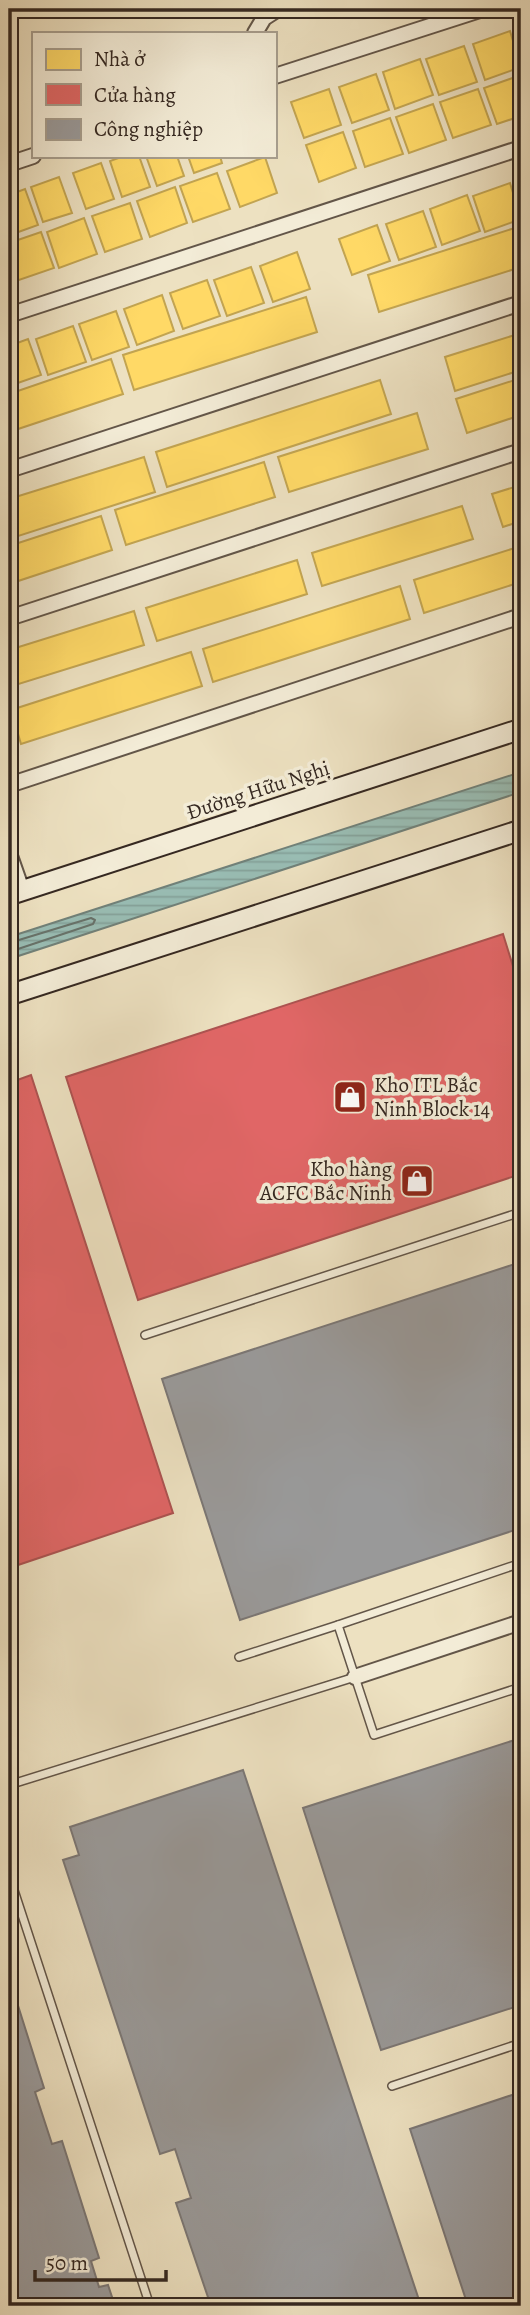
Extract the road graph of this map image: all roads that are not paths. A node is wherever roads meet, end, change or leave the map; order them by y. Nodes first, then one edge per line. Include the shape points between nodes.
1 (278, 9) edge
2 (483, 9) edge
3 (256, 32) edge
4 (276, 76) edge
5 (521, 148) edge
6 (32, 156) edge
7 (9, 164) edge
8 (521, 303) edge
9 (9, 315) edge
10 (521, 451) edge
11 (9, 470) edge
12 (521, 616) edge
13 (9, 618) edge
14 (521, 729) edge
15 (9, 785) edge
16 (521, 830) edge
17 (9, 853) edge
18 (15, 893) edge
19 (9, 995) edge
20 (521, 1212) edge
21 (145, 1335) dead end
22 (521, 1563) edge
23 (521, 1622) edge
24 (338, 1625) junction
25 (239, 1657) dead end
26 (355, 1677) junction
27 (521, 1688) edge
28 (9, 1767) edge
29 (11, 1784) edge
30 (9, 1875) edge
31 (521, 2043) edge
32 (392, 2086) dead end
33 (150, 2306) edge

1 - 3 street via 264,18
2 - 4 street
5 - 9 street
6 - 7 street
8 - 11 street
10 - 13 street
12 - 15 street
14 - 18 main road, Đường Hữu Nghị
16 - 19 main road
17 - 18 street
20 - 21 lane
22 - 24 lane
23 - 26 street
24 - 25 lane
24 - 26 lane
26 - 27 lane via 374,1735
26 - 29 lane
28 - 29 lane
30 - 33 lane
31 - 32 lane

